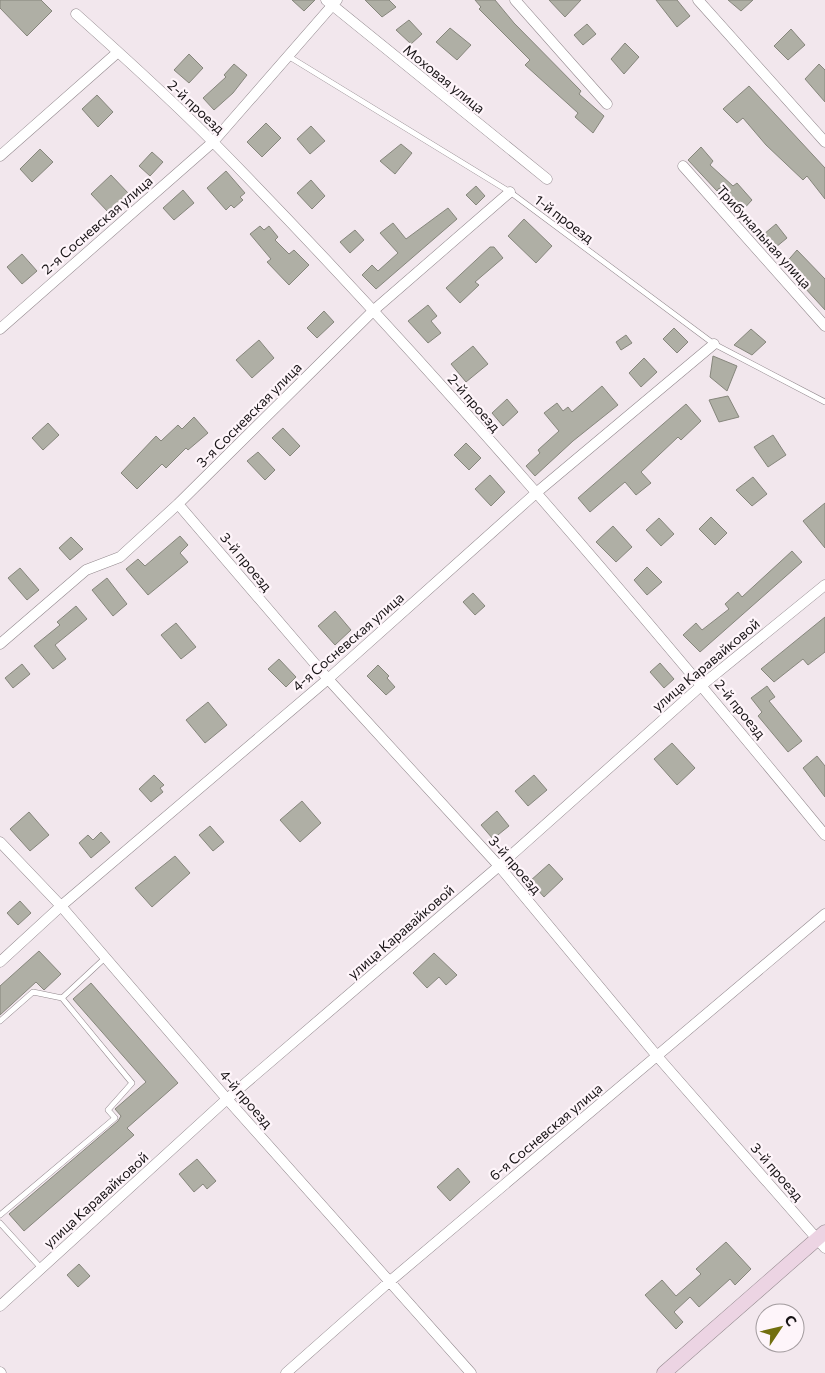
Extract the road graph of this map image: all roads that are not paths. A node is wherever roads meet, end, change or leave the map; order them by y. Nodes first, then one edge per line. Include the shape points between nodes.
1 (515, 0) edge
2 (698, 0) edge
3 (331, 2) edge
4 (76, 14) dead end
5 (118, 52) junction
6 (287, 56) junction
7 (607, 104) dead end
8 (213, 142) junction
9 (825, 142) edge
10 (0, 156) edge
11 (683, 166) dead end
12 (547, 179) dead end
13 (510, 192) junction
14 (374, 310) junction
15 (825, 326) edge
16 (0, 330) edge
17 (714, 344) junction
18 (825, 402) edge
19 (536, 493) junction
20 (178, 504) junction
21 (825, 585) edge
22 (0, 644) edge
23 (328, 679) junction
24 (702, 685) junction
25 (825, 835) edge
26 (0, 842) edge
27 (499, 866) junction
28 (61, 906) junction
29 (825, 914) edge
30 (105, 958) junction
31 (0, 962) edge
32 (62, 998) junction
33 (0, 1021) edge
34 (657, 1056) junction
35 (227, 1099) junction
36 (0, 1215) edge
37 (0, 1223) edge
38 (822, 1239) edge
39 (41, 1269) junction
40 (389, 1282) junction
41 (0, 1306) edge
42 (286, 1373) edge
43 (471, 1373) edge
44 (664, 1373) edge

1 - 7 street
2 - 9 street
3 - 6 street, 2-я Сосневская улица
3 - 12 street, Моховая улица
4 - 5 street, 2-й проезд
5 - 8 street, 2-й проезд
5 - 10 street
6 - 8 street, 2-я Сосневская улица
6 - 13 lane, 1-й проезд
8 - 14 street, 2-й проезд
8 - 16 street, 2-я Сосневская улица
11 - 15 street, Трибунальная улица
13 - 14 street, 3-я Сосневская улица
13 - 17 lane, 1-й проезд
14 - 19 street, 2-й проезд
14 - 20 street, 3-я Сосневская улица
17 - 18 lane, 1-й проезд
17 - 19 street, 4-я Сосневская улица
19 - 23 street, 4-я Сосневская улица
19 - 24 street, 2-й проезд
20 - 22 street, 3-я Сосневская улица via 120,557 86,570
20 - 23 street, 3-й проезд
21 - 24 street, улица Каравайковой
23 - 27 street, 3-й проезд
23 - 28 street, 4-я Сосневская улица
24 - 25 street, 2-й проезд
24 - 27 street, улица Каравайковой
26 - 28 street, 4-й проезд
27 - 34 street, 3-й проезд
27 - 35 street, улица Каравайковой
28 - 30 street, 4-й проезд
28 - 31 street, 4-я Сосневская улица
29 - 34 street, 6-я Сосневская улица
30 - 32 lane
30 - 35 street, 4-й проезд
32 - 33 lane via 33,992
32 - 36 lane via 132,1083 108,1110 115,1118
34 - 38 street, 3-й проезд
34 - 40 street, 6-я Сосневская улица
35 - 39 street, улица Каравайковой
35 - 40 street, 4-й проезд
37 - 39 lane
38 - 44 main road
39 - 41 street, улица Каравайковой
40 - 42 street, 6-я Сосневская улица
40 - 43 street, 4-й проезд

